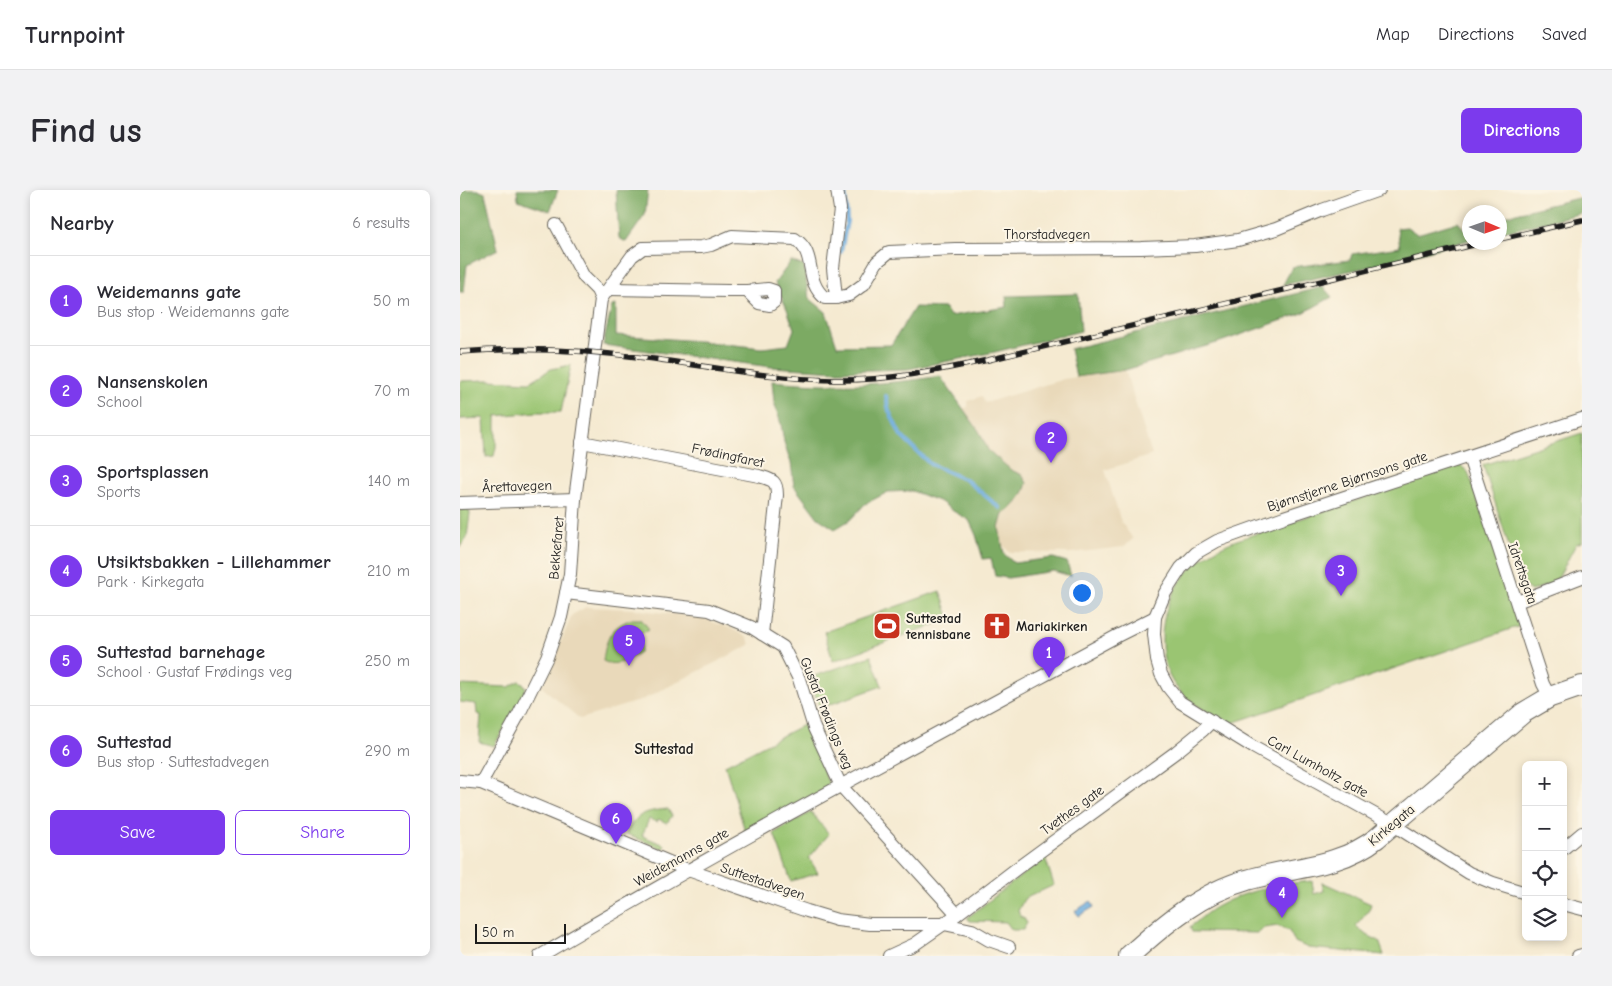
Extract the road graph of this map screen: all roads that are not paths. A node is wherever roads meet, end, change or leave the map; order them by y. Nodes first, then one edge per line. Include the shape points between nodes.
1 (837, 190) edge
2 (1379, 190) edge
3 (556, 225) dead end
4 (610, 289) junction
5 (747, 291) dead end
6 (836, 298) junction
7 (601, 299) junction
8 (1582, 419) edge
9 (582, 442) junction
10 (1469, 457) junction
11 (575, 499) junction
12 (460, 503) edge
13 (1582, 577) edge
14 (566, 593) junction
15 (1517, 602) junction
16 (1155, 617) junction
17 (762, 634) junction
18 (1582, 686) edge
19 (1550, 697) junction
20 (1212, 721) junction
21 (460, 781) edge
22 (481, 783) junction
23 (841, 786) junction
24 (1392, 824) junction
25 (1582, 834) edge
26 (1567, 846) edge
27 (688, 870) junction
28 (1522, 889) edge
29 (1567, 905) edge
30 (1582, 909) edge
31 (950, 920) junction
32 (1009, 947) dead end
33 (540, 956) edge
34 (889, 956) edge
35 (1129, 956) edge

1 - 6 street via 840,209 833,268
2 - 6 street, Thorstadvegen via 1276,229 1238,240 1195,246 889,252 877,262 864,284
3 - 7 street via 584,277
4 - 5 street
4 - 6 street via 632,256 643,248 701,247 732,236 795,239 802,243 815,288 826,298
4 - 7 street
7 - 9 street, Bekkefaret
8 - 10 street, Bjørnstjerne Bjørnsons gate
9 - 11 street, Bekkefaret
9 - 17 street, Frødingfaret via 772,480 777,486 777,495
10 - 15 street, Idrettsgata
10 - 16 street, Bjørnstjerne Bjørnsons gate via 1284,517 1207,546 1188,560 1172,580
11 - 12 street, Årettavegen
11 - 14 street, Bekkefaret
13 - 15 street
14 - 17 street, Gustaf Frødings veg via 710,610
14 - 22 street, Bekkefaret via 547,657
15 - 19 street, Idrettsgata
16 - 20 street, Carl Lumholtz gate via 1155,648 1161,674 1168,687 1180,702
16 - 23 street, Weidemanns gate
17 - 23 street, Gustaf Frødings veg via 783,647 799,679 814,728
18 - 19 main road, Kirkegata
19 - 24 main road, Kirkegata via 1523,713
20 - 24 street, Carl Lumholtz gate
20 - 31 street, Tvethes gate via 1176,752
21 - 22 street, Suttestadvegen
22 - 27 street, Suttestadvegen
23 - 27 street, Weidemanns gate
23 - 31 street, Gustaf Frødings veg
24 - 28 street, Carl Lumholtz gate via 1469,873
24 - 35 main road, Kirkegata via 1368,844 1347,855 1248,880 1200,900
25 - 26 street
27 - 31 street, Suttestadvegen via 837,920 870,924
27 - 33 street, Weidemanns gate
29 - 30 street
31 - 32 street, Suttestadvegen
31 - 34 street, Tvethes gate via 915,944

